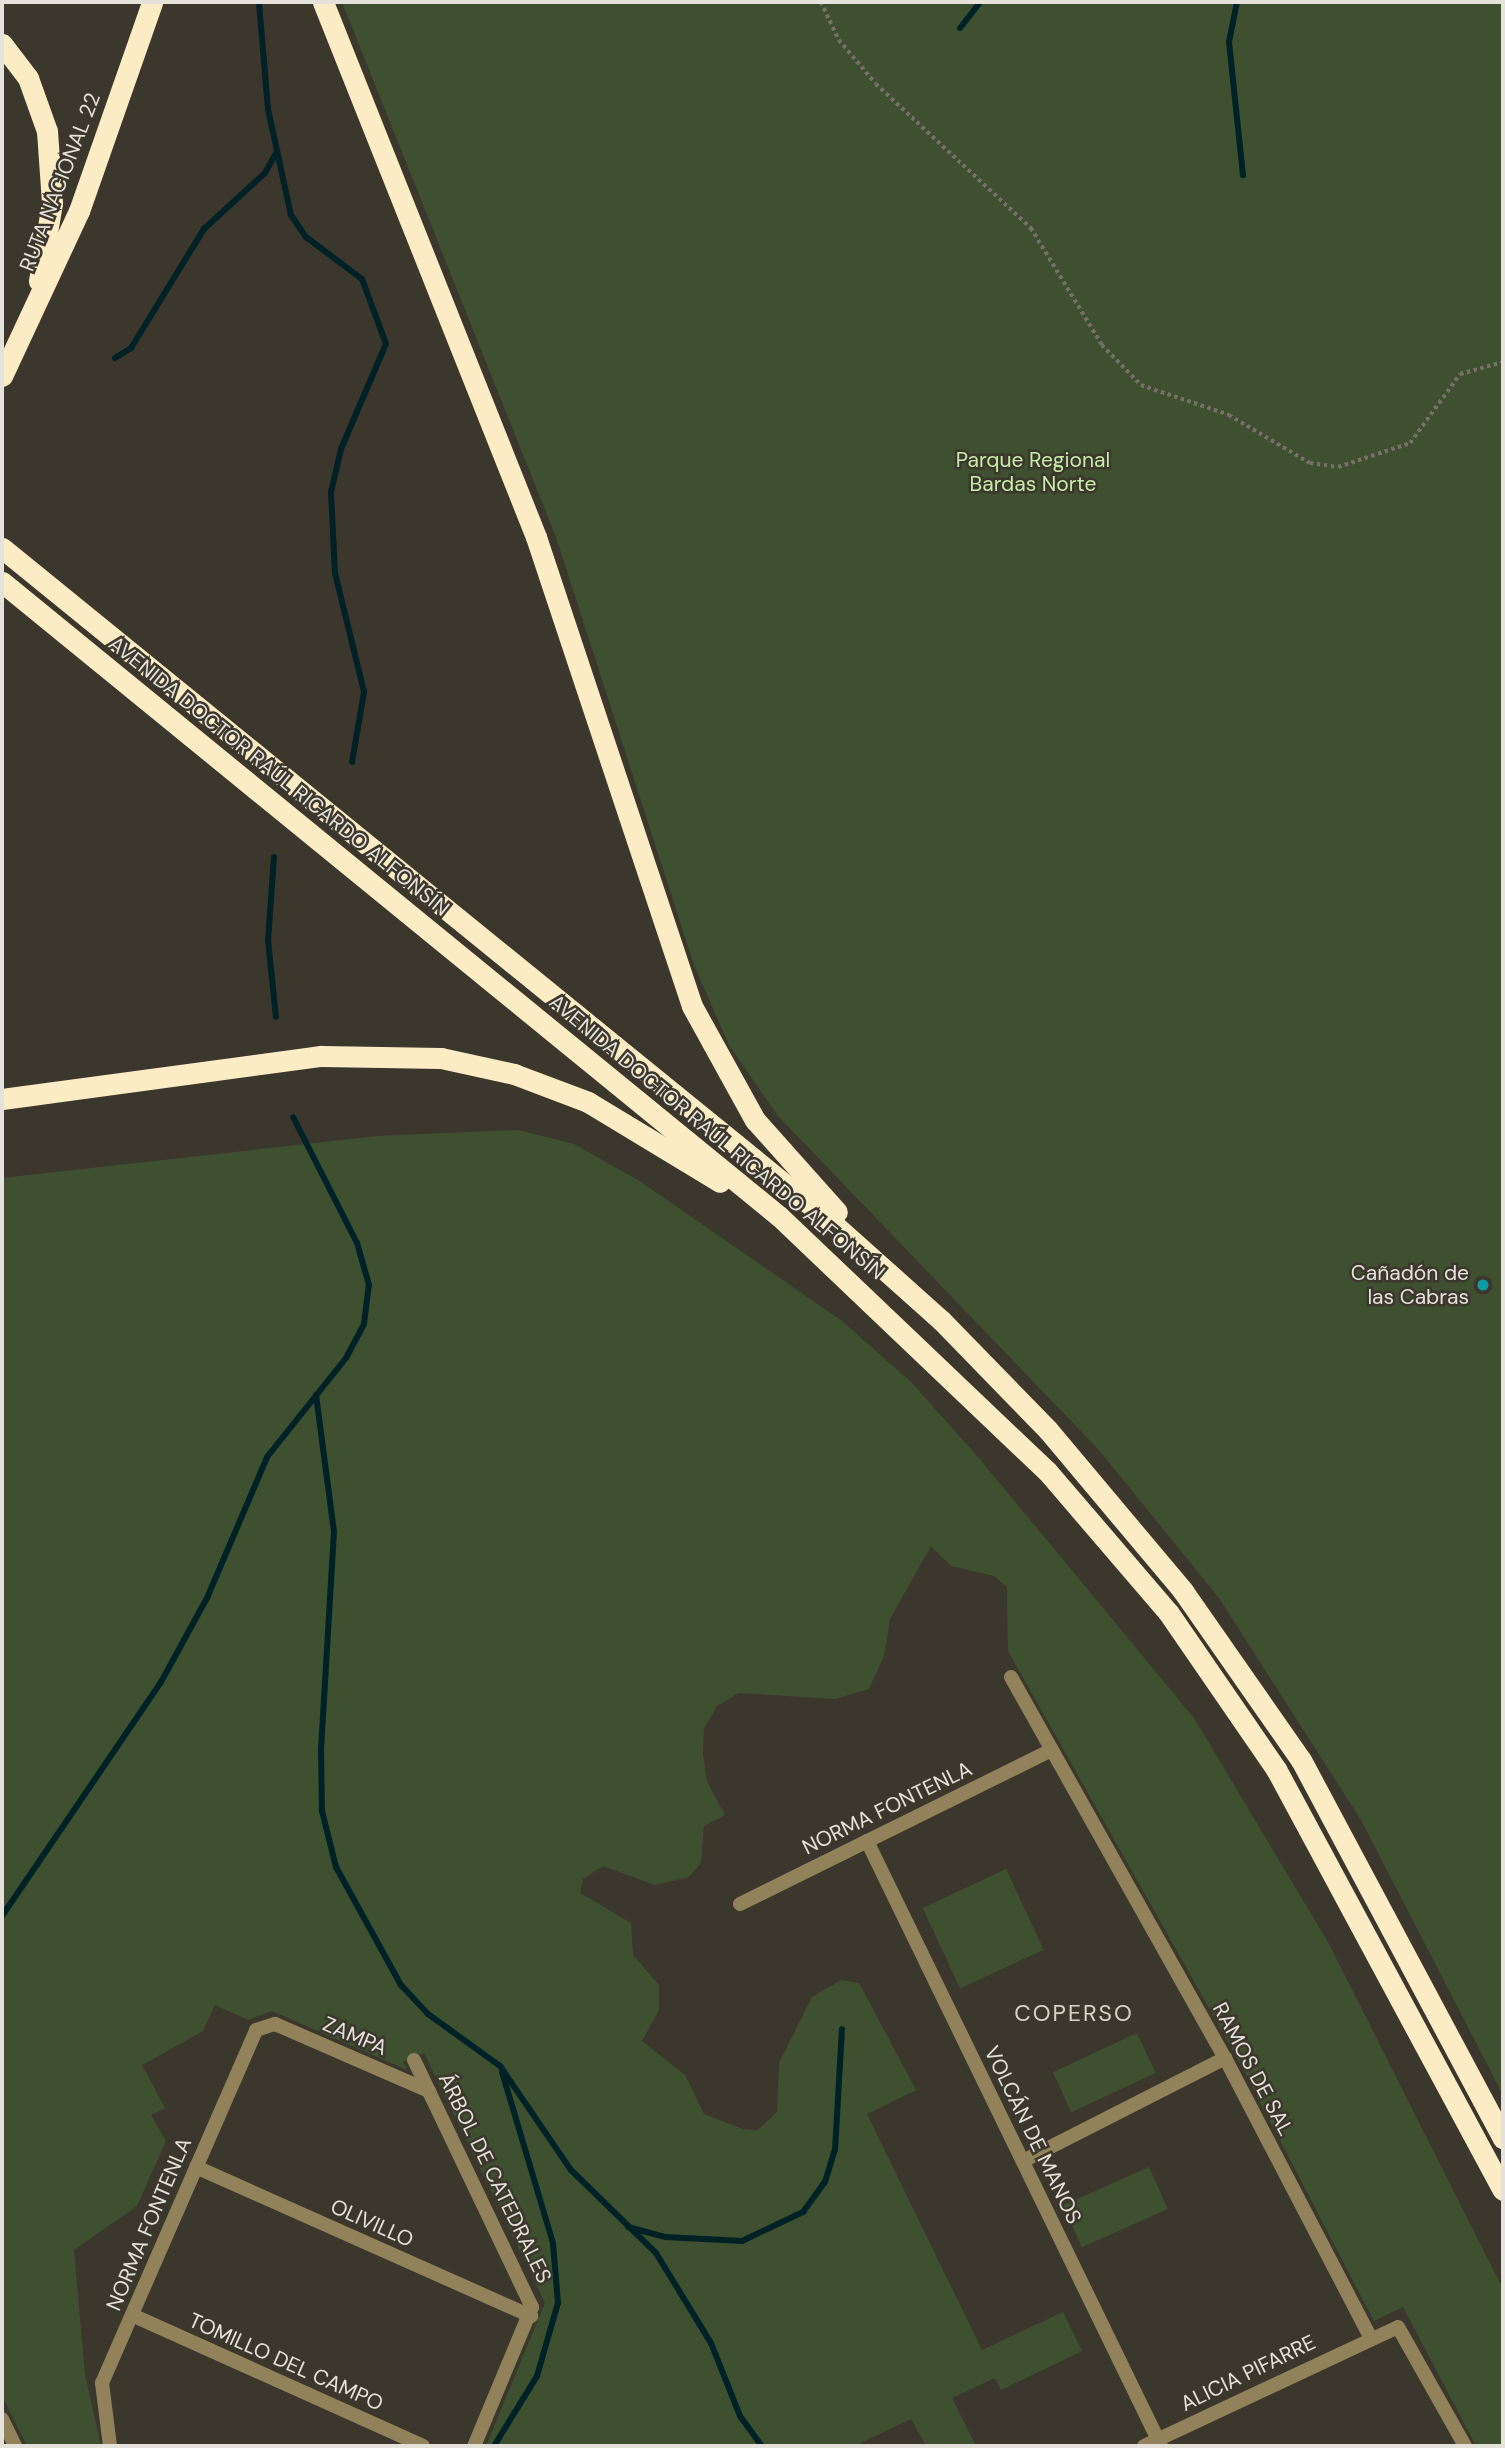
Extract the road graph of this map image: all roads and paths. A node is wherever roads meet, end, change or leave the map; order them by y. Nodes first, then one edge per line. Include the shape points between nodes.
1 (152, 2) edge
2 (323, 2) edge
3 (821, 2) edge
4 (2, 44) edge
5 (29, 321) junction
6 (1503, 362) edge
7 (2, 376) edge
8 (2, 548) edge
9 (2, 582) edge
10 (2, 1099) edge
11 (816, 1249) junction
12 (941, 1320) junction
13 (1011, 1677) dead end
14 (1052, 1750) junction
15 (867, 1842) junction
16 (740, 1904) dead end
17 (262, 2024) joint
18 (1225, 2058) junction
19 (414, 2060) dead end
20 (429, 2091) junction
21 (1503, 2138) edge
22 (1023, 2161) junction
23 (196, 2167) junction
24 (1503, 2190) edge
25 (132, 2315) junction
26 (531, 2316) junction
27 (1370, 2337) junction
28 (2, 2419) edge
29 (1154, 2444) edge
30 (15, 2446) edge
31 (110, 2446) edge
32 (424, 2446) edge
33 (474, 2446) edge
34 (1465, 2446) edge

1 - 5 highway, RUTA NACIONAL 22 via 79,211
2 - 12 highway via 536,537 674,955 711,1048 783,1154
3 - 6 path via 839,40 876,84 1031,228 1102,345 1141,385 1249,424 1310,463 1338,467 1410,443 1460,374
4 - 5 highway via 39,102 51,164 48,239
5 - 7 highway, RUTA NACIONAL 22
8 - 12 highway, AVENIDA DOCTOR RAÚL RICARDO ALFONSÍN via 788,1186
9 - 11 highway, AVENIDA DOCTOR RAÚL RICARDO ALFONSÍN
10 - 11 highway via 321,1056 401,1055 480,1065 621,1118
11 - 24 highway, AVENIDA DOCTOR RAÚL RICARDO ALFONSÍN via 1047,1471 1206,1662 1334,1868
12 - 21 highway, AVENIDA DOCTOR RAÚL RICARDO ALFONSÍN via 1143,1539 1260,1698 1346,1839
13 - 14 street, RAMOS DE SAL
14 - 15 street, NORMA FONTENLA
14 - 18 street, RAMOS DE SAL
15 - 16 street, NORMA FONTENLA
15 - 22 street, VOLCÁN DE MANOS
17 - 20 street, ZAMPA
17 - 23 street, NORMA FONTENLA
18 - 22 street
18 - 27 street, RAMOS DE SAL
19 - 20 street, ÁRBOL DE CATEDRALES
20 - 26 street, ÁRBOL DE CATEDRALES via 527,2290
22 - 29 street, VOLCÁN DE MANOS
23 - 25 street, NORMA FONTENLA
23 - 26 street, OLIVILLO
25 - 31 street, NORMA FONTENLA via 102,2383
25 - 32 street, TOMILLO DEL CAMPO
26 - 33 street
27 - 29 street, ALICIA PIFARRE
27 - 34 street via 1392,2327 1404,2331
28 - 30 street

